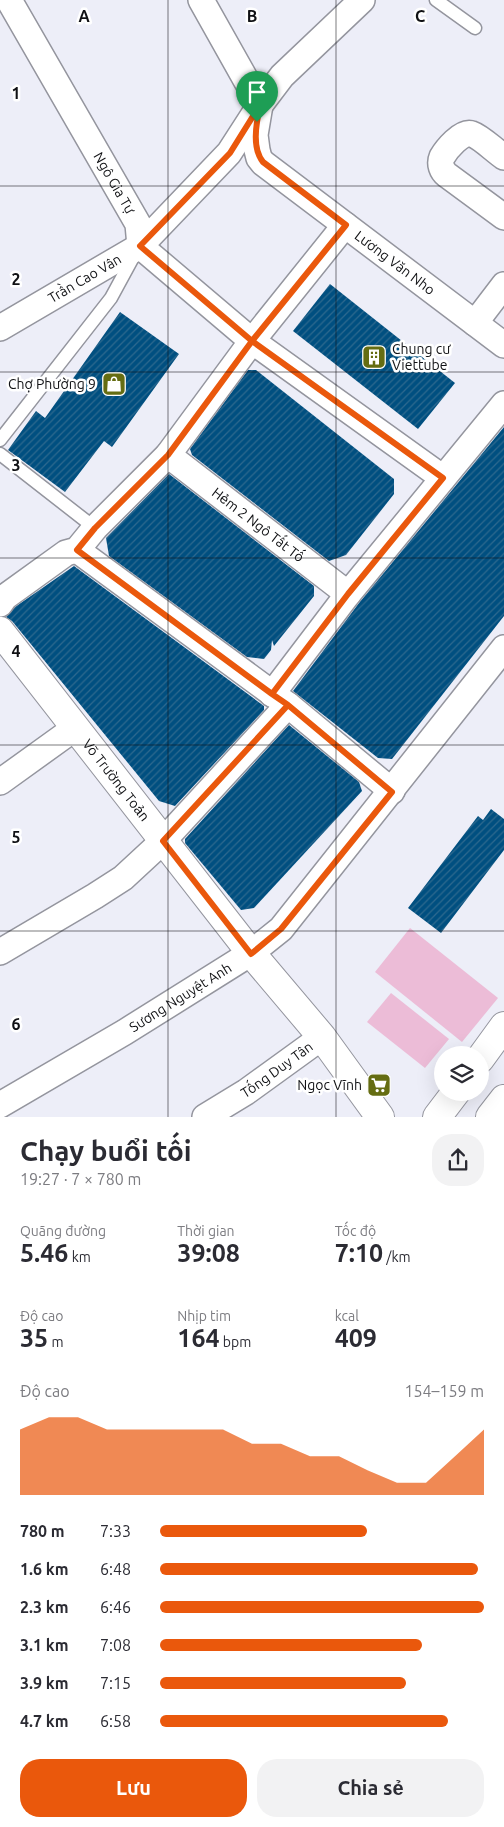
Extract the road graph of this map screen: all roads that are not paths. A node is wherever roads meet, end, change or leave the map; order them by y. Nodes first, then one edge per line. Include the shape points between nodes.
1 (9, 0) edge
2 (201, 0) edge
3 (362, 0) edge
4 (436, 0) edge
5 (475, 28) dead end
6 (260, 105) junction
7 (504, 157) edge
8 (504, 217) edge
9 (346, 225) junction
10 (140, 246) junction
11 (504, 285) edge
12 (3, 320) edge
13 (475, 323) junction
14 (252, 341) junction
15 (504, 345) edge
16 (504, 404) edge
17 (0, 440) edge
18 (0, 454) edge
19 (168, 455) junction
20 (443, 478) junction
21 (95, 528) junction
22 (77, 550) junction
23 (348, 594) junction
24 (0, 604) edge
25 (0, 632) edge
26 (504, 648) edge
27 (280, 700) junction
28 (76, 728) junction
29 (0, 782) edge
30 (392, 792) junction
31 (163, 841) junction
32 (0, 952) edge
33 (251, 954) junction
34 (504, 1026) edge
35 (322, 1037) junction
36 (489, 1047) edge
37 (504, 1099) edge
38 (449, 1101) edge
39 (0, 1104) edge
40 (205, 1117) edge
41 (380, 1117) edge
42 (437, 1117) edge
43 (490, 1117) edge

1 - 10 street, Ngô Gia Tự via 138,224
2 - 6 street
3 - 6 street, Trần Cao Vân via 282,76
4 - 5 lane
6 - 9 street, Lương Văn Nho via 255,135 259,158
6 - 10 street, Trần Cao Vân via 230,153
7 - 8 street via 466,133 459,137 441,163 447,176
9 - 13 street, Lương Văn Nho
9 - 14 street
10 - 12 street, Trần Cao Vân
10 - 14 street
10 - 17 lane via 112,298
11 - 13 street
13 - 15 street, Lương Văn Nho
14 - 19 street
14 - 20 street
16 - 20 street
18 - 21 lane
19 - 21 street
19 - 23 street, Hẻm 2 Ngô Tất Tố
20 - 23 street
21 - 22 street
22 - 24 street via 66,553
22 - 27 street
23 - 27 street
25 - 28 street, Võ Trường Toản
26 - 30 street, Sương Nguyệt Anh
27 - 30 street
27 - 31 street
28 - 29 street
28 - 31 street, Võ Trường Toản
30 - 33 street, Sương Nguyệt Anh via 281,929
31 - 32 street via 122,878
31 - 33 street, Võ Trường Toản
33 - 35 street, Võ Trường Toản
33 - 39 street, Sương Nguyệt Anh
34 - 36 street
35 - 40 street, Tống Duy Tân via 246,1092
35 - 41 street, Võ Trường Toản
37 - 43 street
38 - 42 street

